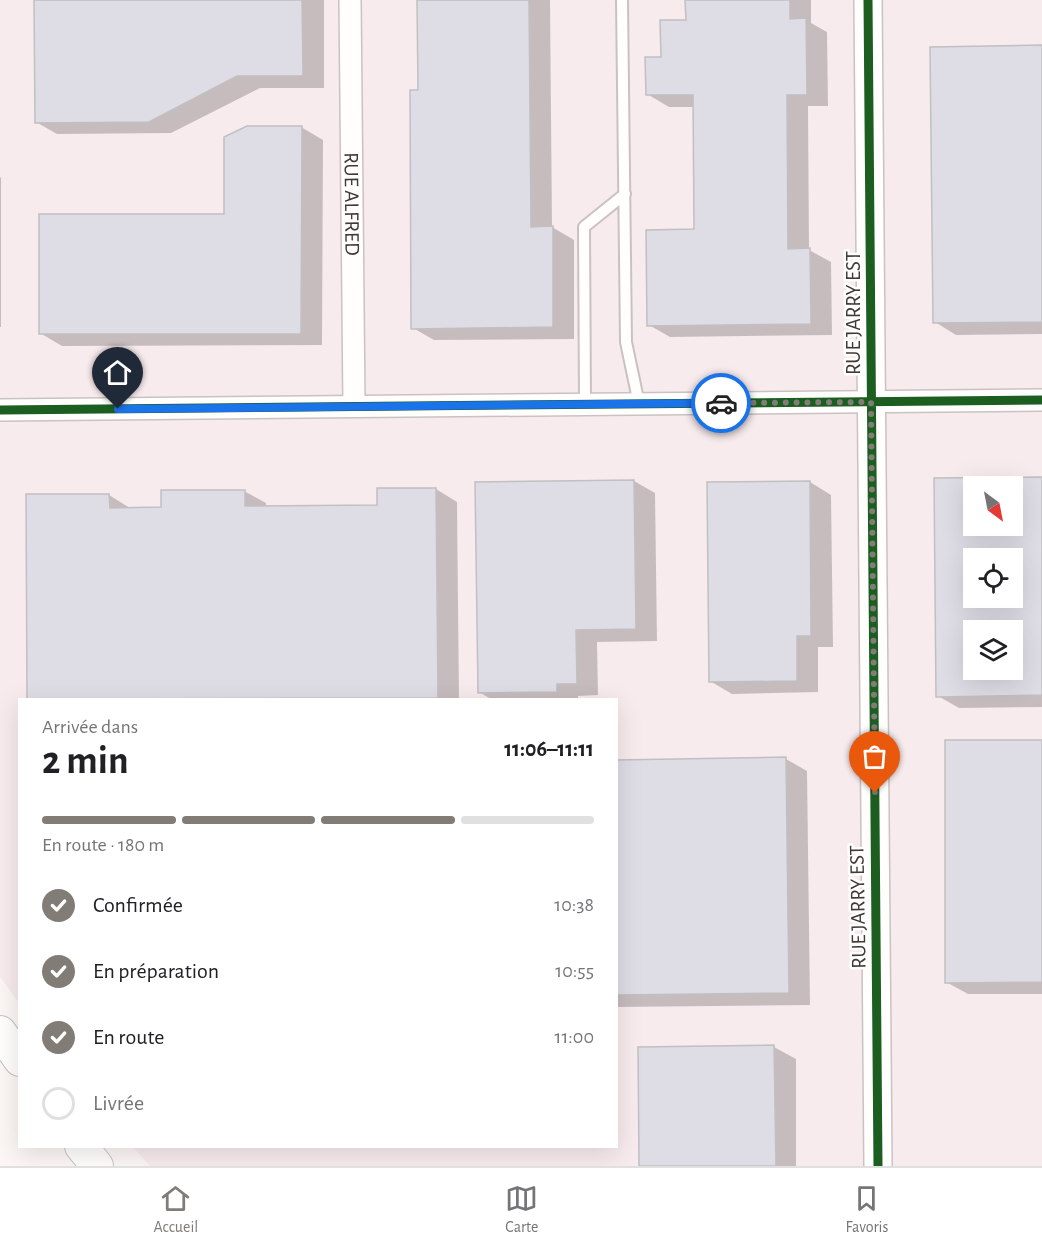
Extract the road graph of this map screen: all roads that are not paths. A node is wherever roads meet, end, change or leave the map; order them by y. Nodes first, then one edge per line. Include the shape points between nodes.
1 (350, 0) edge
2 (622, 0) edge
3 (868, 0) edge
4 (625, 194) junction
5 (1042, 400) edge
6 (871, 402) junction
7 (585, 404) junction
8 (639, 404) junction
9 (354, 406) junction
10 (0, 410) edge
11 (0, 1032) edge
12 (18, 1057) edge
13 (83, 1148) edge
14 (97, 1166) edge
15 (878, 1166) edge

1 - 9 street, RUE ALFRED
2 - 4 lane
3 - 6 street, RUE JARRY EST
4 - 7 lane via 585,227
4 - 8 lane via 626,342
5 - 6 street
6 - 8 street
6 - 15 street, RUE JARRY EST
7 - 8 street
7 - 9 street
9 - 10 street
11 - 12 main road
13 - 14 main road

